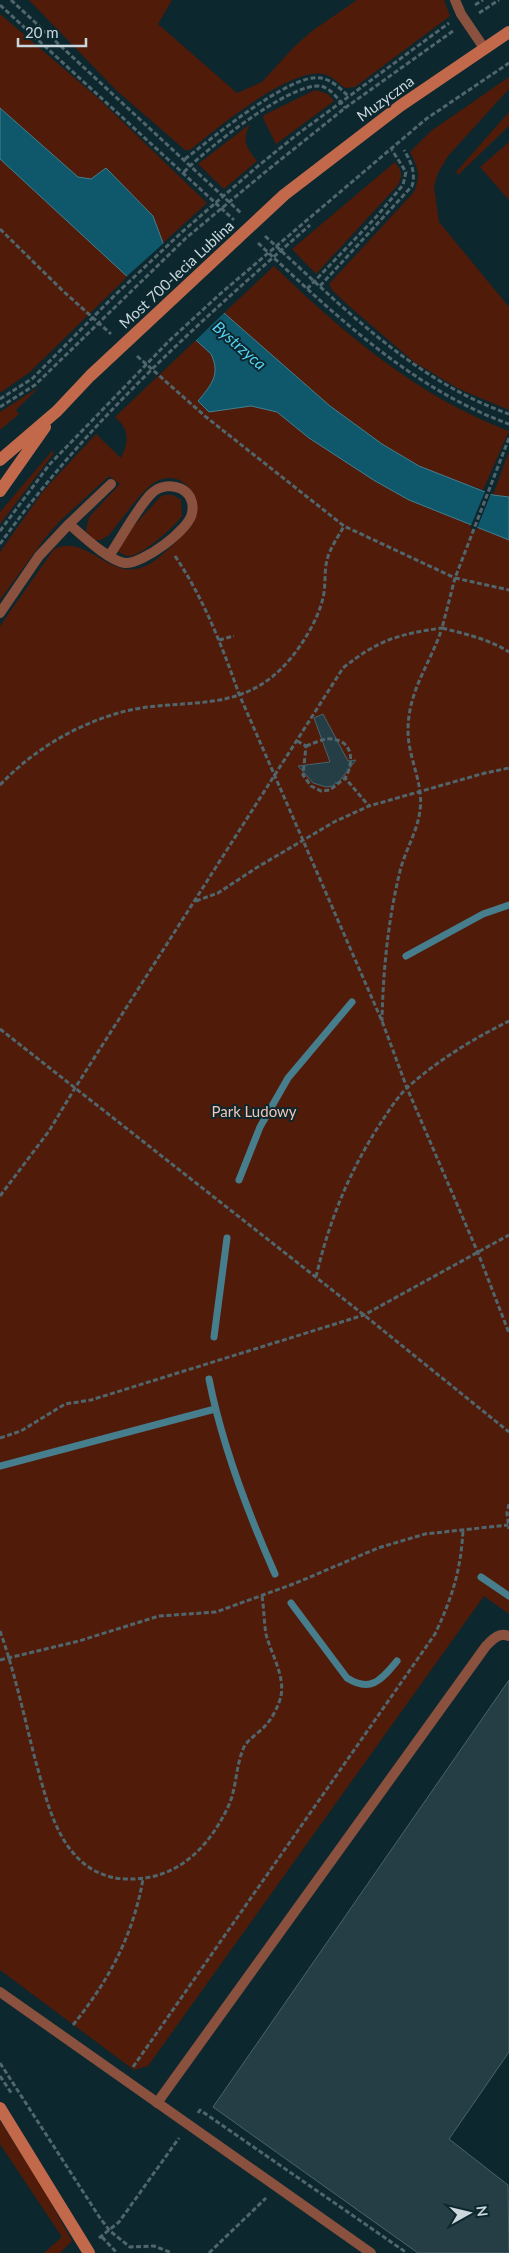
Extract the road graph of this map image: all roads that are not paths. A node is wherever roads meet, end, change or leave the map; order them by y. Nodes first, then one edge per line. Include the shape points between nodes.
1 (455, 0) edge
2 (509, 32) edge
3 (484, 48) junction
4 (284, 195) joint
5 (57, 411) junction
6 (0, 460) edge
7 (111, 484) dead end
8 (0, 491) edge
9 (68, 524) junction
10 (109, 556) junction
11 (0, 613) edge
12 (509, 1636) edge
13 (0, 1992) edge
14 (157, 2103) junction
15 (0, 2108) edge
16 (87, 2250) edge
17 (371, 2253) edge

1 - 3 lane
2 - 3 street, Muzyczna
3 - 4 street, Muzyczna via 400,106
4 - 5 street, Most 700-lecia Lublina via 90,376
5 - 6 street
5 - 8 street
7 - 9 lane
9 - 10 lane
9 - 11 lane via 39,556
10 - 10 lane via 152,492 175,485 190,495 193,510 186,526 150,555 126,563
12 - 14 lane via 496,1636 486,1646
13 - 14 lane
14 - 17 lane
15 - 16 street

